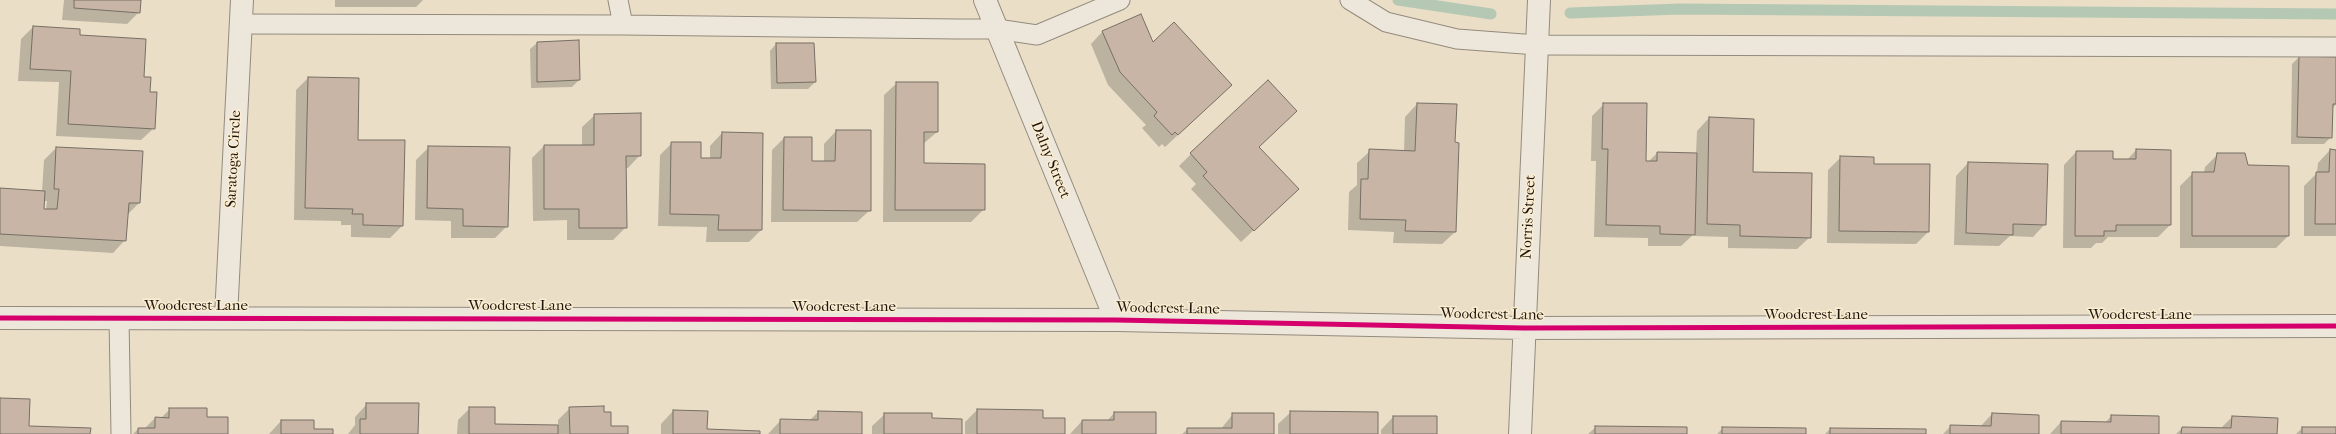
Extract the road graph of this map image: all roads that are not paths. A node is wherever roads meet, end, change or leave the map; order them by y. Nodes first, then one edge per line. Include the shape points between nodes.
1 (242, 0) edge
2 (618, 0) edge
3 (985, 0) edge
4 (1120, 0) edge
5 (1350, 0) edge
6 (1539, 0) edge
7 (240, 24) junction
8 (623, 25) junction
9 (997, 29) junction
10 (1537, 45) junction
11 (2336, 47) edge
12 (226, 317) junction
13 (0, 318) edge
14 (119, 318) junction
15 (1116, 320) junction
16 (2336, 326) edge
17 (1524, 328) junction
18 (121, 434) edge
19 (1520, 434) edge

1 - 7 street, Saratoga Circle
2 - 8 lane
3 - 9 street, Dalny Street
4 - 9 lane via 1037,35
5 - 10 lane via 1386,22 1457,38
6 - 10 street, Norris Street
7 - 8 lane
7 - 12 street, Saratoga Circle
8 - 9 lane
9 - 15 street, Dalny Street
10 - 11 lane
10 - 17 street, Norris Street
12 - 14 street, Woodcrest Lane
12 - 15 street, Woodcrest Lane
13 - 14 street, Woodcrest Lane
14 - 18 lane
15 - 17 street, Woodcrest Lane
16 - 17 street, Woodcrest Lane
17 - 19 street, Norris Street

